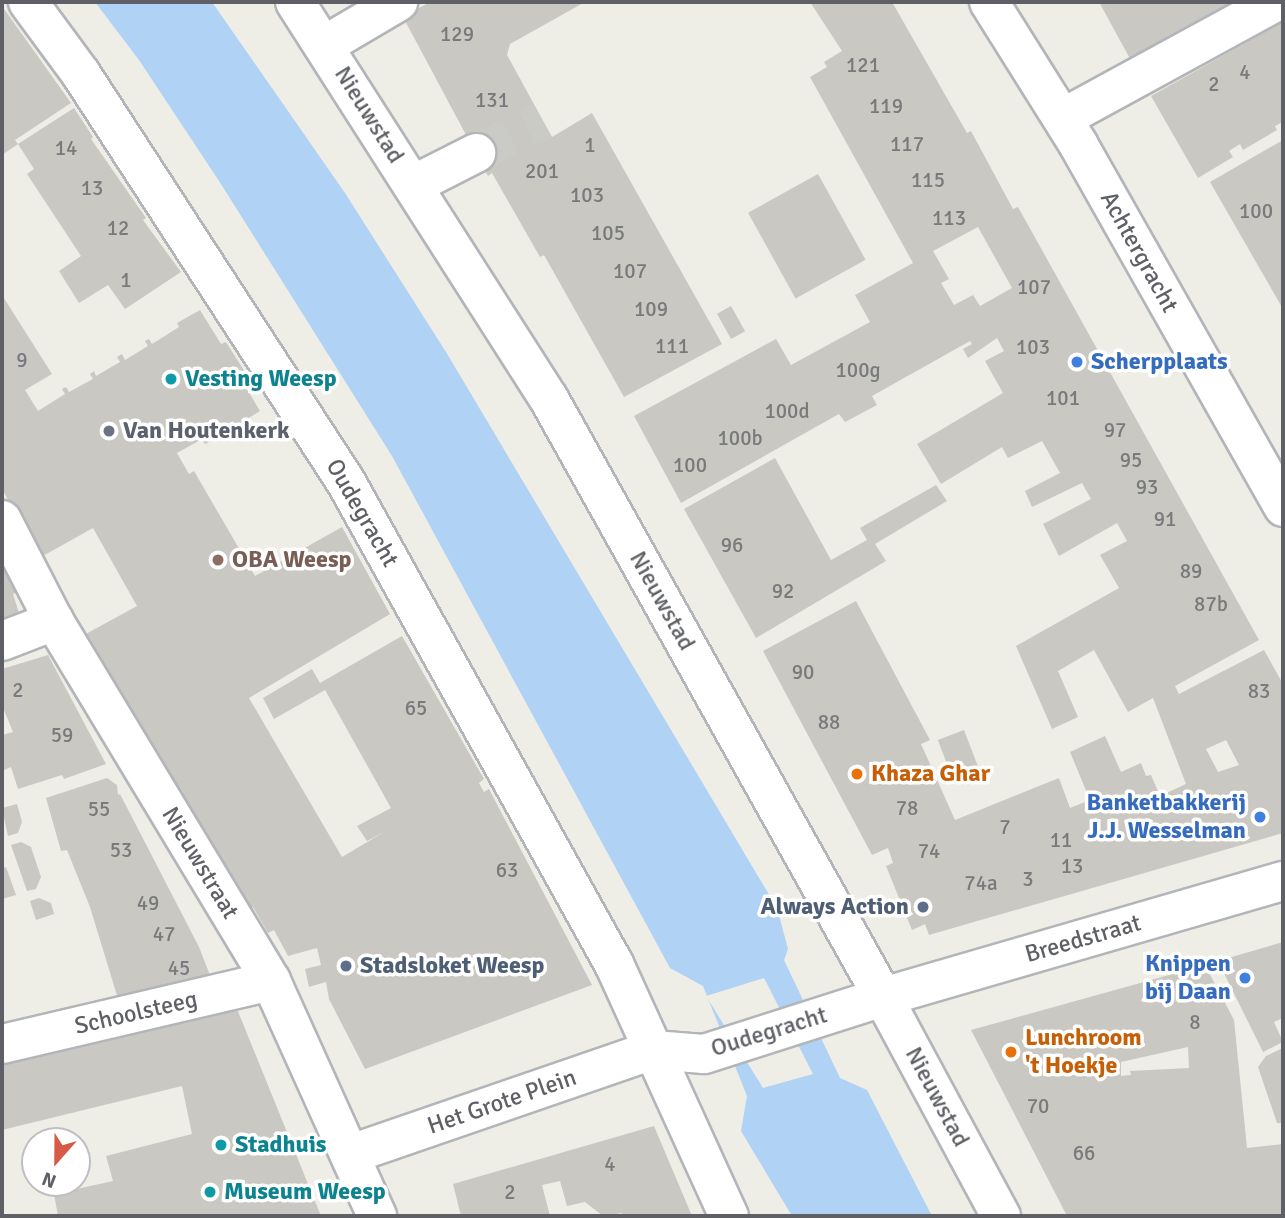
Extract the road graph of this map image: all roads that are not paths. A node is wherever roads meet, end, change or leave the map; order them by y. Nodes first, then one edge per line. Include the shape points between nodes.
1 (28, 2) edge
2 (295, 2) edge
3 (398, 2) edge
4 (989, 2) edge
5 (1276, 2) edge
6 (325, 45) junction
7 (1063, 118) junction
8 (476, 153) tunnel mouth
9 (413, 185) junction
10 (1283, 507) edge
11 (2, 520) edge
12 (54, 621) junction
13 (2, 641) edge
14 (1283, 881) edge
15 (271, 981) junction
16 (883, 997) junction
17 (2, 1044) edge
18 (653, 1050) junction
19 (351, 1154) junction
20 (377, 1216) edge
21 (729, 1216) edge
22 (1001, 1216) edge

1 - 18 street, Oudegracht via 81,74 346,482 614,964
2 - 6 street, Nieuwstad
3 - 6 street
4 - 7 street, Achtergracht
5 - 7 street
6 - 9 street, Nieuwstad
7 - 10 street, Achtergracht
8 - 9 street
9 - 16 street, Nieuwstad via 549,399
11 - 12 street, Nieuwstraat
12 - 13 street
12 - 15 street, Nieuwstraat
14 - 16 street, Breedstraat
15 - 17 street, Schoolsteeg
15 - 19 street, Nieuwstraat
16 - 18 street, Oudegracht via 704,1054
16 - 22 street, Nieuwstad
18 - 19 street, Het Grote Plein
18 - 21 street, Oudegracht
19 - 20 street, Nieuwstraat

